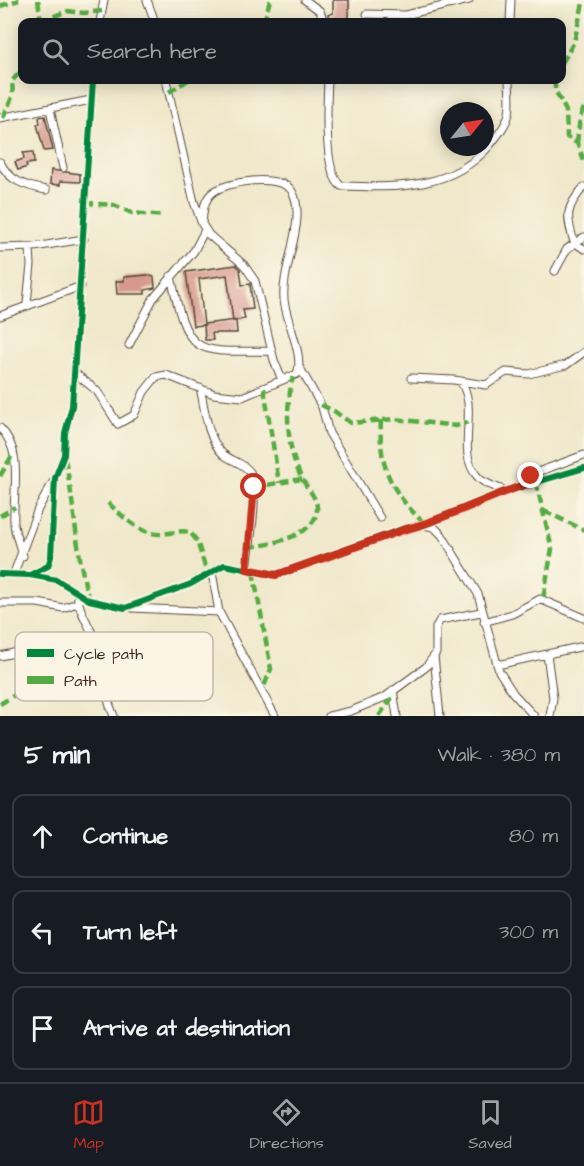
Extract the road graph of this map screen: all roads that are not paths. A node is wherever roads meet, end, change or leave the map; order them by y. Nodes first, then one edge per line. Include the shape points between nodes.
1 (104, 0) edge
2 (147, 0) edge
3 (305, 0) edge
4 (469, 0) edge
5 (511, 0) edge
6 (368, 14) dead end
7 (101, 18) edge
8 (154, 18) edge
9 (323, 18) edge
10 (510, 18) edge
11 (93, 84) edge
12 (167, 84) edge
13 (328, 84) edge
14 (509, 84) edge
15 (91, 100) junction
16 (50, 109) junction
17 (0, 118) edge
18 (0, 162) edge
19 (63, 168) dead end
20 (584, 187) edge
21 (45, 190) dead end
22 (204, 227) junction
23 (584, 237) edge
24 (84, 239) junction
25 (574, 242) junction
26 (0, 248) edge
27 (30, 248) junction
28 (584, 249) edge
29 (555, 271) dead end
30 (171, 276) junction
31 (81, 286) junction
32 (27, 303) dead end
33 (0, 316) edge
34 (129, 345) dead end
35 (272, 351) junction
36 (584, 352) edge
37 (300, 368) junction
38 (75, 373) junction
39 (411, 378) dead end
40 (282, 380) junction
41 (460, 381) junction
42 (200, 388) junction
43 (0, 428) edge
44 (584, 455) edge
45 (584, 468) edge
46 (55, 478) junction
47 (527, 484) junction
48 (506, 491) junction
49 (380, 518) dead end
50 (423, 525) junction
51 (23, 556) junction
52 (48, 566) junction
53 (247, 569) junction
54 (212, 572) junction
55 (14, 573) junction
56 (0, 574) edge
57 (30, 575) junction
58 (57, 580) junction
59 (77, 592) junction
60 (0, 603) edge
61 (77, 603) junction
62 (125, 608) junction
63 (219, 612) junction
64 (481, 612) junction
65 (584, 618) edge
66 (484, 622) junction
67 (90, 632) edge
68 (584, 646) edge
69 (15, 653) edge
70 (547, 654) junction
71 (0, 656) edge
72 (434, 656) junction
73 (497, 665) junction
74 (393, 690) junction
75 (109, 701) edge
76 (114, 716) edge
77 (275, 716) edge
78 (329, 716) edge
79 (397, 716) edge
80 (440, 716) edge
81 (534, 716) edge
82 (550, 716) edge

1 - 7 street
2 - 8 street
3 - 9 street via 320,11
4 - 6 street via 405,15
5 - 10 street
11 - 15 street
12 - 22 street via 194,202
13 - 14 street via 331,171 341,186 361,187 432,182 456,174 474,162 509,116
15 - 16 street
15 - 24 street
16 - 17 street
16 - 19 street
18 - 21 street via 10,178
20 - 25 street via 568,209
22 - 30 street via 194,251
22 - 35 street via 255,281
22 - 37 street via 204,207 209,195 228,183 270,182 284,184 291,190 296,208 294,237 284,275 284,298
23 - 25 street
24 - 27 street
24 - 31 street
25 - 28 street
25 - 29 street
26 - 27 street
27 - 32 street
30 - 34 street via 153,299
30 - 35 street via 185,332 196,344 224,352
31 - 33 street
31 - 38 street
35 - 40 street
36 - 41 street via 566,365 529,374 506,372 486,386
37 - 40 street via 295,376
37 - 49 street via 322,406 329,433
38 - 42 street via 97,391 118,424 134,415 156,377 166,375
38 - 46 street via 64,455
39 - 41 street
40 - 42 street via 242,397 225,397
41 - 48 street via 466,394 468,448 475,474
42 - 53 street via 217,446 244,467 254,483
43 - 51 street via 14,454 14,526
44 - 47 street via 535,473
45 - 47 street
46 - 51 street via 38,509
46 - 52 street
47 - 48 street
48 - 50 street
50 - 53 street via 276,575
50 - 64 street via 434,527 447,542 476,591
51 - 55 street
52 - 57 street
52 - 58 street
53 - 54 street via 231,565
54 - 62 street via 191,584
54 - 63 street
55 - 56 street
55 - 57 street
57 - 58 street
58 - 59 street
59 - 61 street
59 - 62 street via 99,604
60 - 61 street via 38,603 63,608
61 - 67 street
62 - 63 street
63 - 77 street
64 - 66 street
64 - 72 street via 440,620
65 - 66 street via 540,599 512,614
66 - 73 street
68 - 70 street
69 - 71 street
70 - 73 street
70 - 82 street via 553,698
72 - 74 street via 426,667
72 - 80 street
73 - 81 street via 513,693
74 - 78 street via 351,711
74 - 79 street
75 - 76 street

